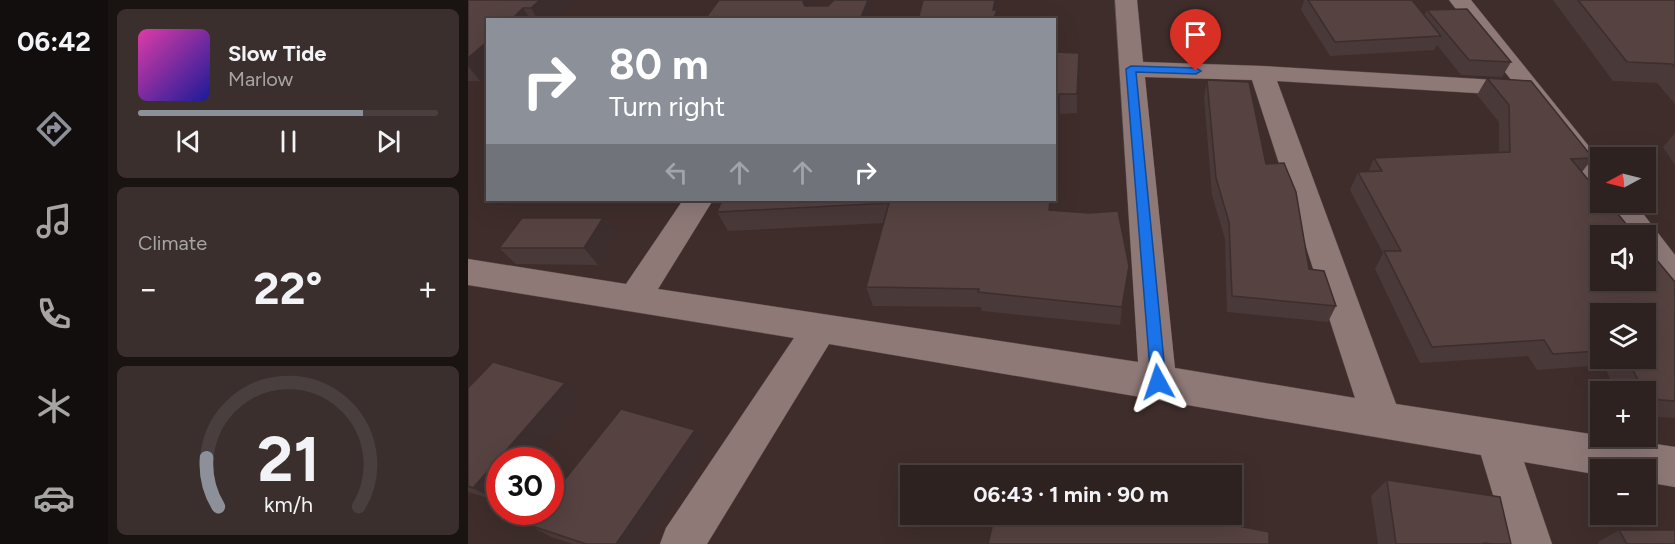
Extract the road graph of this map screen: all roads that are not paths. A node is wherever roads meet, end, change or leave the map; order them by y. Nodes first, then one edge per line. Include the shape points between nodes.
1 (1126, 0) edge
2 (1460, 0) edge
3 (1131, 69) junction
4 (1262, 73) junction
5 (1532, 89) junction
6 (1590, 167) edge
7 (697, 201) edge
8 (1656, 253) edge
9 (468, 272) edge
10 (1675, 279) edge
11 (634, 299) junction
12 (820, 328) junction
13 (1158, 382) junction
14 (1382, 419) junction
15 (1496, 439) junction
16 (1675, 467) edge
17 (682, 544) edge
18 (1530, 544) edge

1 - 3 street
2 - 5 street
3 - 4 street
3 - 13 street
4 - 5 street
4 - 14 street
5 - 6 street
7 - 11 street
8 - 10 street
9 - 11 street
11 - 12 street
12 - 13 street
12 - 17 street
13 - 14 street
14 - 15 street
15 - 16 street
15 - 18 street

